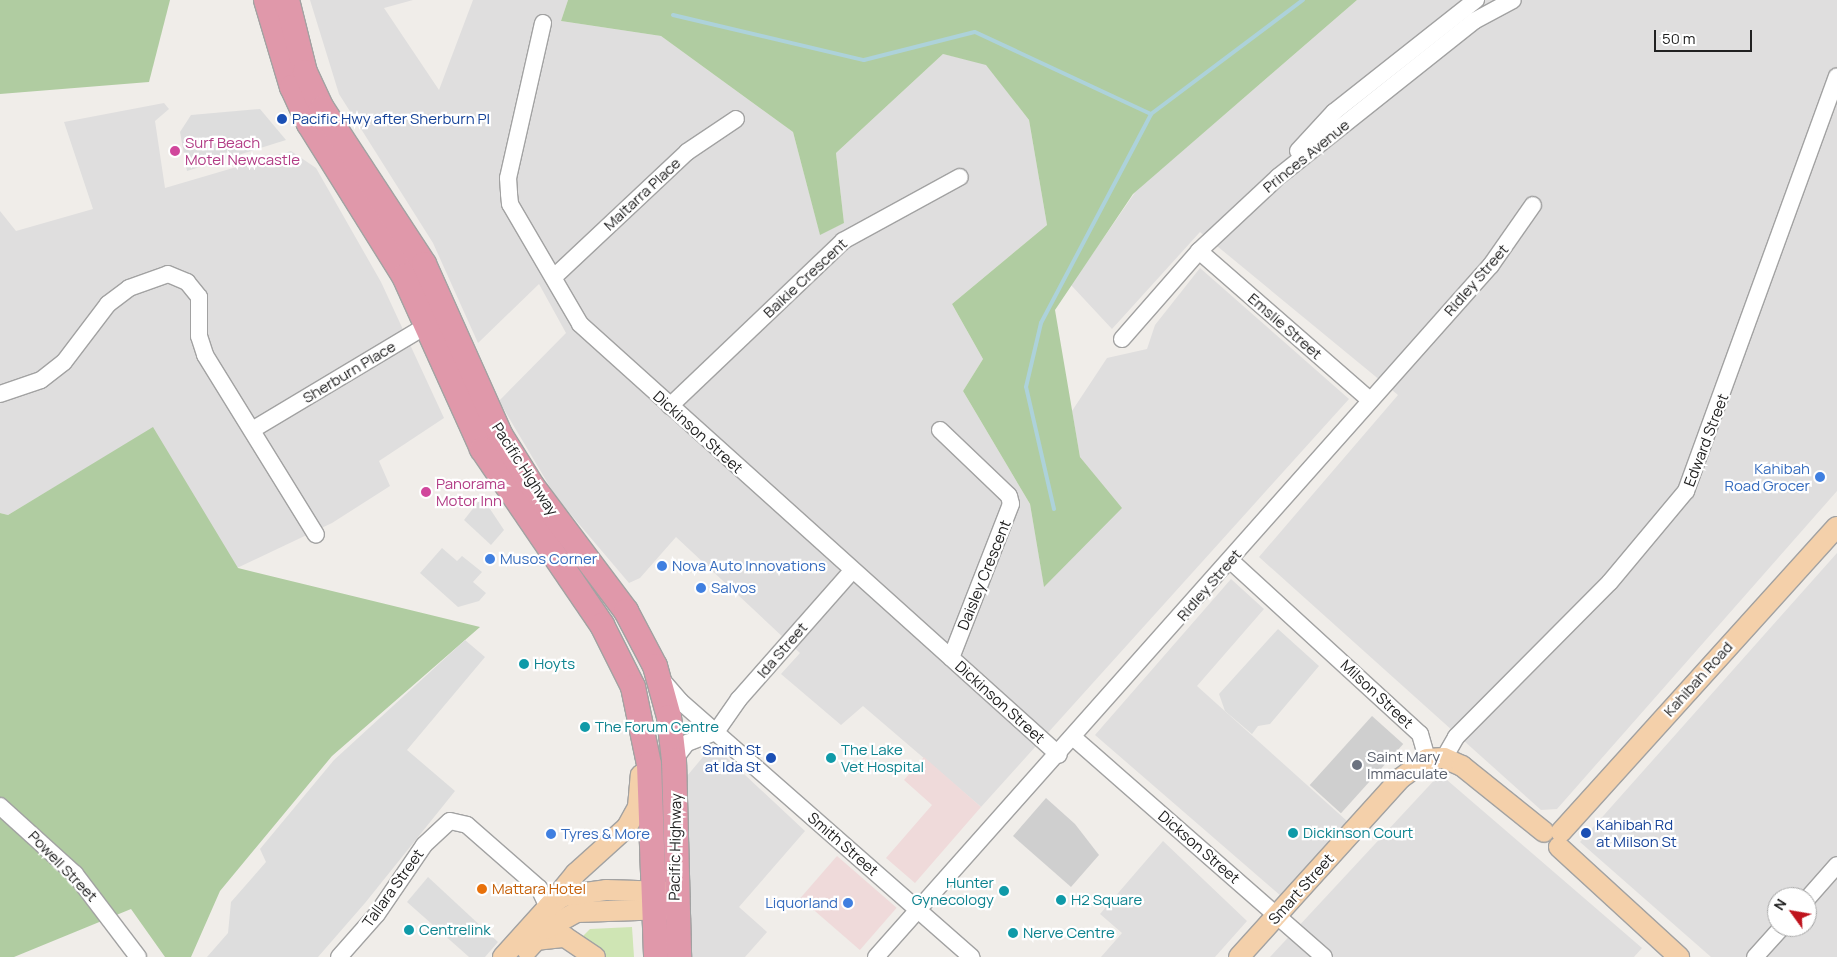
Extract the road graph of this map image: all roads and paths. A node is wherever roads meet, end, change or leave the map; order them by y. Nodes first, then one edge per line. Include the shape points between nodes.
1 (266, 0) edge
2 (287, 0) edge
3 (1476, 0) edge
4 (1513, 0) edge
5 (543, 23) dead end
6 (1837, 77) edge
7 (736, 119) dead end
8 (960, 177) dead end
9 (1278, 177) junction
10 (1533, 205) dead end
11 (1199, 251) junction
12 (554, 277) junction
13 (447, 314) junction
14 (426, 326) junction
15 (1122, 339) dead end
16 (0, 394) edge
17 (1370, 400) junction
18 (670, 406) junction
19 (252, 430) junction
20 (940, 430) dead end
21 (1837, 527) edge
22 (316, 535) dead end
23 (1231, 561) junction
24 (852, 571) junction
25 (951, 658) junction
26 (658, 674) junction
27 (716, 732) junction
28 (645, 734) junction
29 (1074, 738) junction
30 (1059, 755) junction
31 (1436, 759) junction
32 (674, 760) junction
33 (0, 806) edge
34 (1555, 837) junction
35 (1837, 865) edge
36 (1817, 888) edge
37 (663, 900) junction
38 (548, 907) junction
39 (918, 910) junction
40 (1277, 915) junction
41 (1773, 937) edge
42 (535, 940) junction
43 (138, 957) edge
44 (339, 957) edge
45 (503, 957) edge
46 (520, 957) edge
47 (595, 957) edge
48 (656, 957) edge
49 (679, 957) edge
50 (876, 957) edge
51 (971, 957) edge
52 (1240, 957) edge
53 (1324, 957) edge
54 (1679, 957) edge
55 (1755, 957) edge

1 - 14 highway, Pacific Highway via 292,87 309,124 404,276
2 - 13 highway, Pacific Highway via 305,72 322,108 397,217
3 - 9 street via 1334,112
4 - 9 street, Princes Avenue via 1474,21
5 - 12 street, Dickinson Street via 508,178 510,204
6 - 31 street, Edward Street via 1686,491 1610,582
7 - 12 street, Maltarra Place via 687,152
8 - 18 street, Baikie Crescent via 843,240
9 - 11 street, Princes Avenue
10 - 17 street, Ridley Street via 1491,265
11 - 15 street, Princes Avenue
11 - 17 street, Emslie Street
12 - 18 street, Dickinson Street via 580,324
13 - 14 street, Sherburn Place
13 - 26 highway, Pacific Highway via 501,436 533,487 626,611
14 - 19 street, Sherburn Place
14 - 28 highway, Pacific Highway via 455,394 505,488 616,648 633,688
16 - 19 street via 41,380 64,362 108,304 149,277 168,274 187,282 199,297 199,336 205,355
17 - 23 street, Ridley Street
18 - 24 street, Dickinson Street
19 - 22 street
20 - 25 street, Daisley Crescent via 1009,496 1011,504
21 - 34 main road, Kahibah Road
23 - 29 street, Ridley Street
23 - 31 street, Milson Street via 1420,734
24 - 25 street, Dickinson Street
24 - 27 street, Ida Street via 739,699
25 - 30 street, Dickinson Street
26 - 27 street, Smith Street via 680,701
26 - 32 highway, Pacific Highway
27 - 32 street via 692,740
27 - 39 street, Smith Street
28 - 37 highway, Pacific Highway
28 - 38 main road via 638,807 632,821 575,874
29 - 30 street, Ridley Street
29 - 40 street, Dickson Street
30 - 39 street, Ridley Street
31 - 34 main road via 1479,778
31 - 40 main road, Smart Street via 1400,778
32 - 37 highway, Pacific Highway
33 - 43 street, Powell Street via 75,874
34 - 54 main road
35 - 36 street
37 - 38 main road via 578,892
37 - 42 main road via 577,912 558,920
37 - 48 highway, Pacific Highway
37 - 49 highway, Pacific Highway
38 - 44 street, Tallara Street via 538,888 467,826 450,821 424,845 377,914
38 - 45 main road
39 - 50 street, Ridley Street
39 - 51 street, Smith Street
40 - 52 main road, Smart Street
40 - 53 street, Dickson Street
41 - 55 street
42 - 46 main road
42 - 47 main road via 565,937

